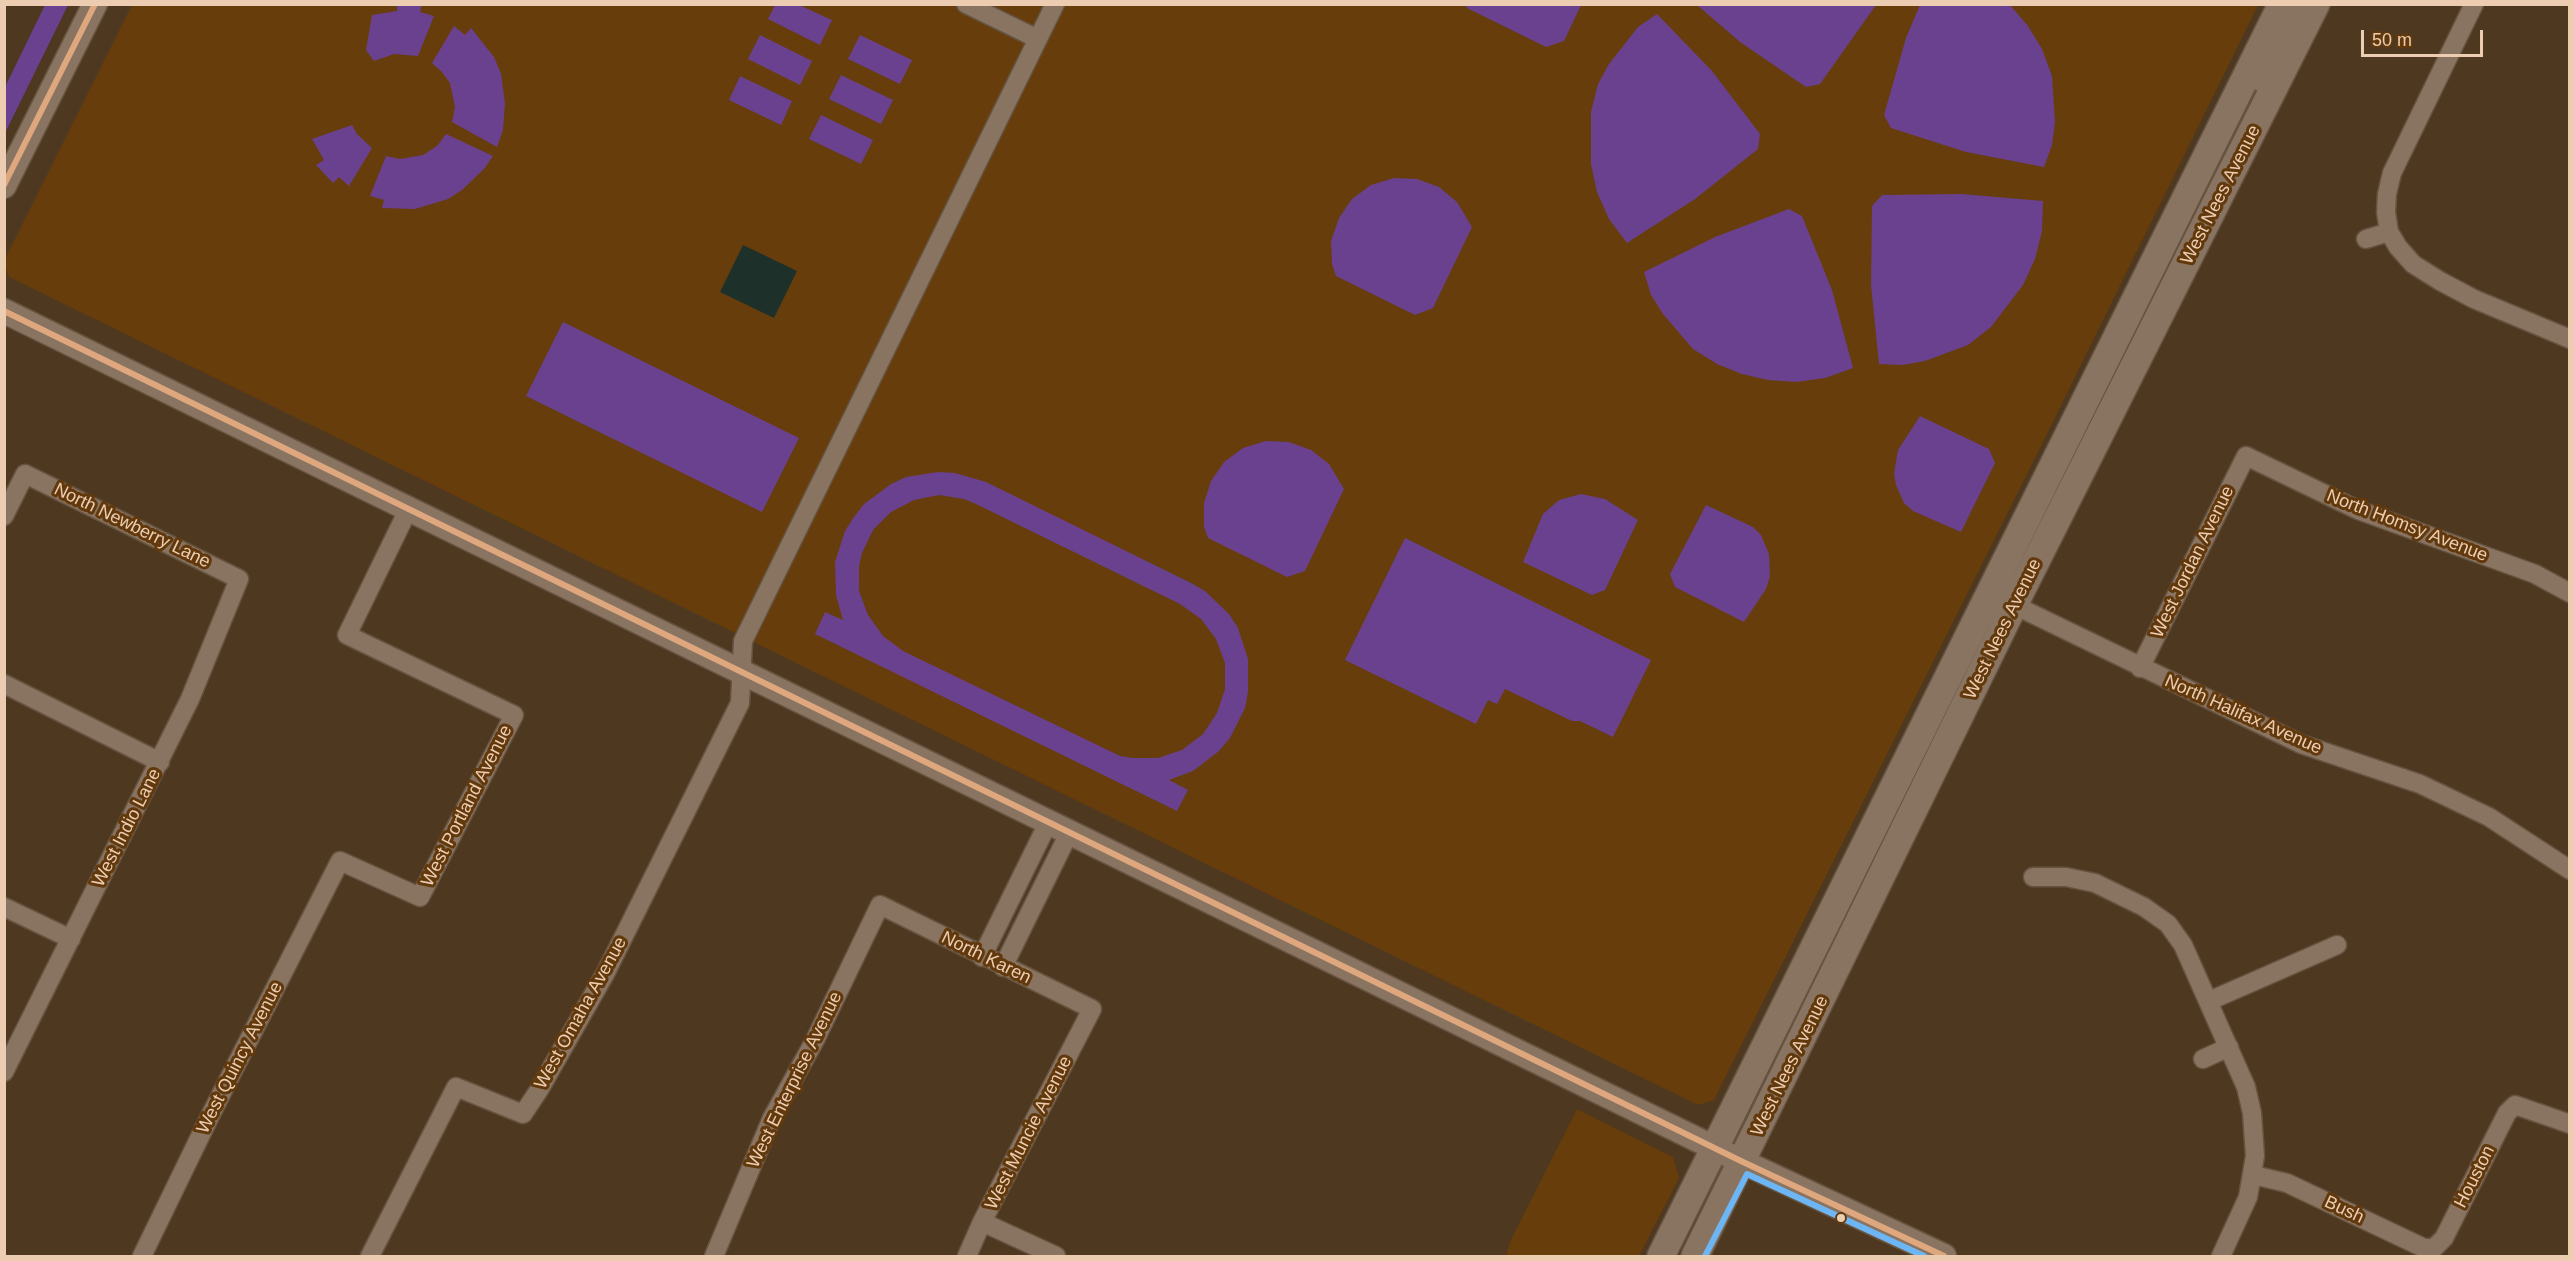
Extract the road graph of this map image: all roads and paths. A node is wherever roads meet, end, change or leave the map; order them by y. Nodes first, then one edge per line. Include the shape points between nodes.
1 (95, 4) edge
2 (966, 4) edge
3 (1055, 4) edge
4 (2282, 4) edge
5 (2300, 4) edge
6 (2316, 4) edge
7 (2474, 4) edge
8 (1038, 39) junction
9 (2245, 149) junction
10 (4, 186) edge
11 (2389, 231) junction
12 (2366, 239) dead end
13 (4, 311) edge
14 (2570, 339) edge
15 (2246, 456) joint
16 (409, 508) junction
17 (4, 516) edge
18 (239, 579) joint
19 (2570, 593) edge
20 (2014, 606) junction
21 (2140, 668) junction
22 (742, 672) junction
23 (4, 684) edge
24 (160, 762) junction
25 (1060, 826) junction
26 (340, 861) joint
27 (2570, 870) edge
28 (2033, 877) dead end
29 (880, 905) joint
30 (4, 906) edge
31 (71, 939) junction
32 (2337, 945) dead end
33 (982, 957) junction
34 (1003, 967) junction
35 (2209, 1001) junction
36 (1092, 1009) joint
37 (2229, 1047) junction
38 (2203, 1059) dead end
39 (4, 1072) edge
40 (2570, 1124) edge
41 (1716, 1148) junction
42 (1743, 1162) junction
43 (2253, 1175) junction
44 (982, 1222) junction
45 (2434, 1248) joint
46 (142, 1257) edge
47 (370, 1257) edge
48 (714, 1257) edge
49 (967, 1257) edge
50 (1056, 1257) edge
51 (1661, 1257) edge
52 (1695, 1257) edge
53 (1944, 1257) edge
54 (2221, 1257) edge

1 - 10 street
2 - 8 street
3 - 8 street
4 - 41 main road, West Nees Avenue
5 - 9 street via 2259,89
6 - 9 main road, West Nees Avenue
7 - 11 street via 2392,173 2386,202
8 - 22 street via 743,641
9 - 20 main road, West Nees Avenue
11 - 12 street
11 - 14 street via 2413,264 2440,281
13 - 16 street
15 - 19 street, North Homsy Avenue via 2358,510 2535,574
15 - 21 street, West Jordan Avenue
16 - 22 street
16 - 26 street, West Portland Avenue via 347,635 514,715 420,897
17 - 18 street, North Newberry Lane via 25,474
18 - 24 street, West Indio Lane
20 - 21 street, North Halifax Avenue
20 - 42 main road, West Nees Avenue
21 - 27 street, North Halifax Avenue via 2301,744 2420,784 2489,817
22 - 25 street
22 - 47 street, West Omaha Avenue via 740,703 605,974 539,1090 523,1114 456,1087
23 - 24 street
24 - 31 street, West Indio Lane
25 - 33 street
25 - 34 street
25 - 41 street
26 - 46 street, West Quincy Avenue
28 - 35 street via 2066,877 2095,884 2144,906 2168,924 2183,945
29 - 33 street, North Karen
29 - 48 street, West Enterprise Avenue via 815,1040 772,1118
30 - 31 street
31 - 39 street, West Indio Lane
32 - 35 street
33 - 34 street, North Karen
34 - 36 street, North Karen
35 - 37 street
36 - 44 street, West Muncie Avenue
37 - 38 street
37 - 43 street via 2252,1113
40 - 45 street, Houston via 2515,1105 2507,1113 2444,1238
41 - 42 street
41 - 51 main road, West Nees Avenue
42 - 52 main road, West Nees Avenue
42 - 53 street
43 - 45 street, Bush via 2288,1183 2424,1248
43 - 54 street via 2248,1197
44 - 49 street, West Muncie Avenue
44 - 50 street

